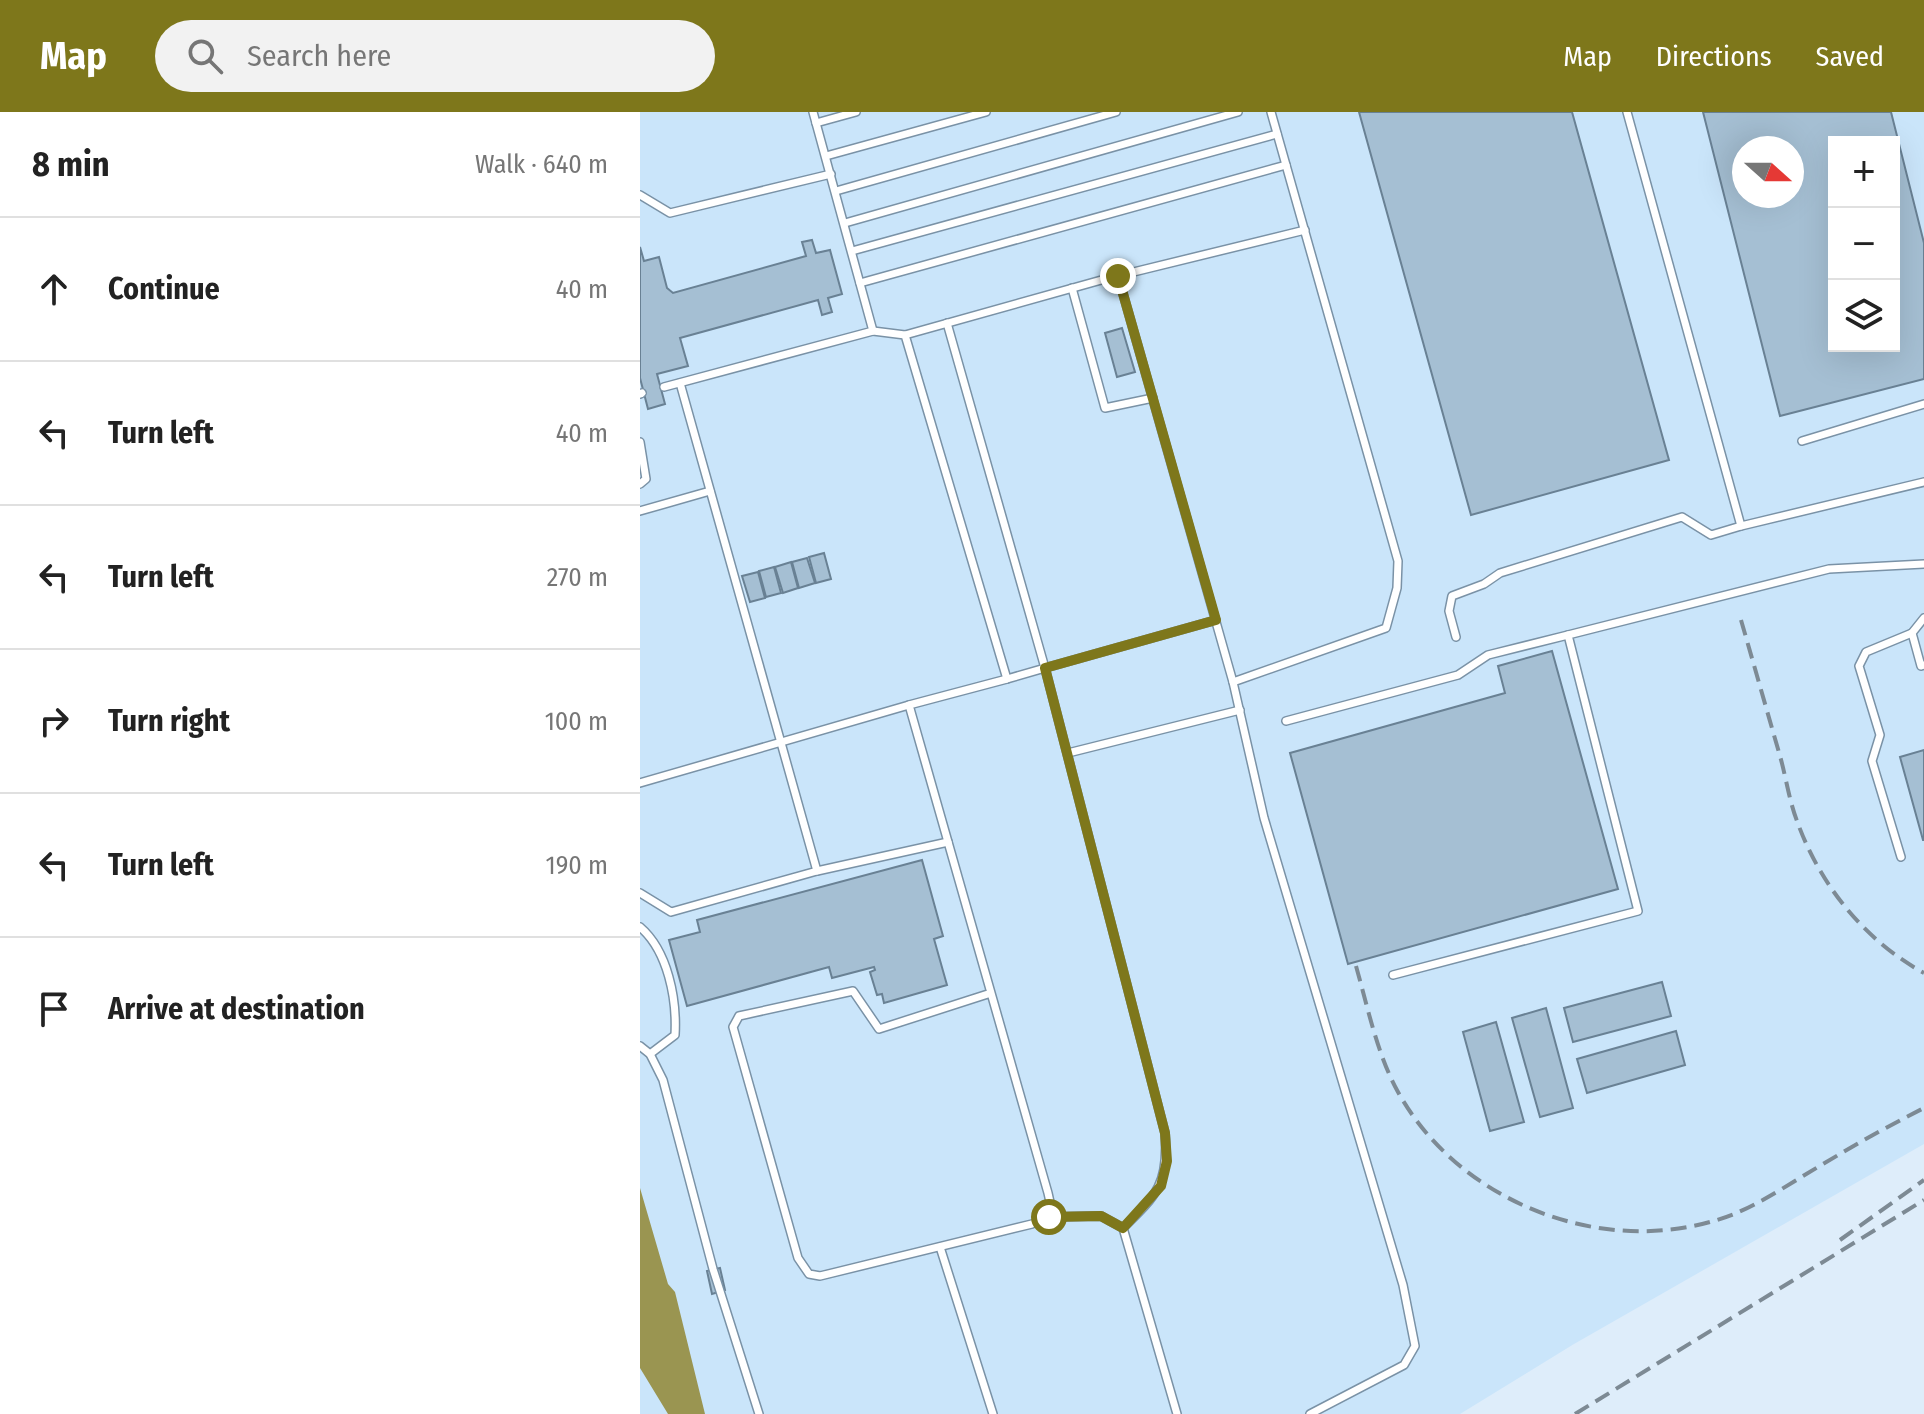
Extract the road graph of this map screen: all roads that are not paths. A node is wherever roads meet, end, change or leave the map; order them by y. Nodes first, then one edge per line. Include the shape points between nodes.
1 (813, 112) edge
2 (856, 112) edge
3 (986, 112) edge
4 (1116, 112) edge
5 (1238, 112) edge
6 (1271, 112) edge
7 (1627, 112) edge
8 (816, 123) junction
9 (1277, 134) junction
10 (826, 156) junction
11 (1286, 165) junction
12 (831, 174) junction
13 (836, 191) junction
14 (640, 195) edge
15 (845, 223) junction
16 (1305, 230) junction
17 (852, 251) junction
18 (1118, 276) junction
19 (860, 283) junction
20 (1072, 288) junction
21 (947, 323) junction
22 (873, 331) junction
23 (905, 335) junction
24 (680, 383) junction
25 (664, 387) dead end
26 (1153, 398) junction
27 (1924, 404) edge
28 (1802, 441) dead end
29 (640, 442) edge
30 (1924, 482) edge
31 (640, 484) edge
32 (710, 491) junction
33 (640, 511) edge
34 (1741, 526) junction
35 (1924, 564) edge
36 (1924, 618) edge
37 (1216, 620) junction
38 (1912, 633) junction
39 (1568, 635) junction
40 (1456, 637) dead end
41 (1924, 665) edge
42 (1045, 668) junction
43 (1007, 679) junction
44 (1233, 682) junction
45 (909, 705) junction
46 (1240, 710) junction
47 (1286, 721) dead end
48 (781, 744) junction
49 (1068, 753) junction
50 (640, 783) edge
51 (948, 842) junction
52 (1901, 857) dead end
53 (817, 871) junction
54 (640, 893) edge
55 (640, 927) edge
56 (1393, 975) dead end
57 (991, 993) junction
58 (640, 1046) edge
59 (650, 1054) junction
60 (1049, 1217) junction
61 (1123, 1228) junction
62 (940, 1247) junction
63 (759, 1414) edge
64 (993, 1414) edge
65 (1177, 1414) edge
66 (1310, 1414) edge

1 - 8 lane
2 - 8 lane
3 - 10 lane
4 - 13 lane
5 - 15 lane
6 - 9 lane
7 - 34 lane
8 - 10 lane
9 - 11 lane
9 - 17 lane
10 - 12 lane
11 - 16 lane
11 - 19 lane
12 - 13 lane
12 - 14 lane via 670,213
13 - 15 lane
15 - 17 lane
16 - 18 lane
16 - 44 lane via 1398,561 1397,588 1386,628
17 - 19 lane
18 - 20 lane
18 - 26 lane
19 - 22 lane
20 - 21 lane
20 - 26 lane via 1105,408
21 - 23 lane
21 - 42 lane
22 - 23 lane
22 - 24 lane
23 - 43 lane
24 - 25 lane
24 - 32 lane
26 - 37 lane
27 - 28 lane
29 - 31 lane via 646,479
30 - 34 lane
32 - 33 lane
32 - 48 lane
34 - 40 lane via 1711,535 1682,517 1500,573 1452,596 1449,611
35 - 39 lane via 1829,569
36 - 38 lane
37 - 42 lane
37 - 44 lane
38 - 41 lane
38 - 52 lane via 1866,652 1859,666 1880,735 1872,761
39 - 47 lane via 1488,655 1458,675
39 - 56 lane via 1638,911
42 - 43 lane
42 - 49 lane
43 - 45 lane
44 - 46 lane
45 - 48 lane
45 - 51 lane
46 - 49 lane
46 - 66 lane via 1264,818 1403,1285 1415,1346 1404,1365
48 - 50 lane
48 - 53 lane
49 - 61 lane via 1165,1133 1167,1161 1161,1186
51 - 53 lane
51 - 57 lane
53 - 54 lane via 671,912
55 - 59 lane via 656,940 676,1007 675,1035
57 - 60 lane via 1048,1193
57 - 62 lane via 879,1029 853,991 739,1016 733,1027 798,1258 809,1274 820,1276
58 - 59 lane
59 - 63 lane via 663,1080 713,1269
60 - 61 lane via 1101,1216
60 - 62 lane
61 - 65 lane
62 - 64 lane

